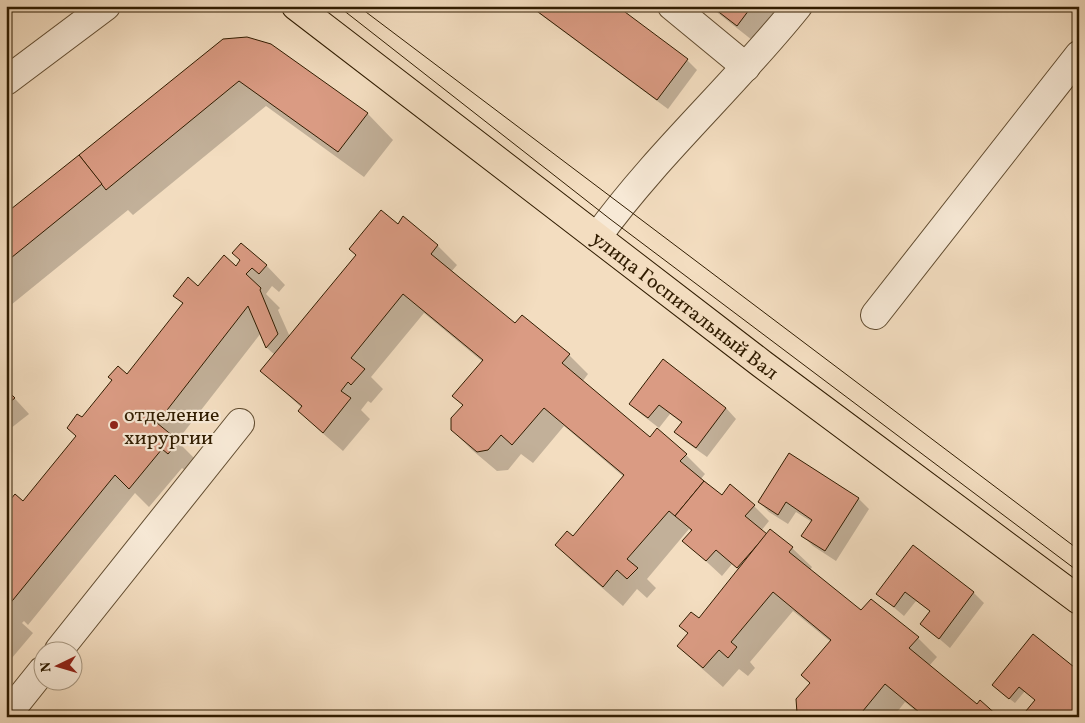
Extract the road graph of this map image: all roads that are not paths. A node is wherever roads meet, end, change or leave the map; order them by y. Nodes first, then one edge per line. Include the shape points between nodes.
1 (106, 6) edge
2 (296, 6) edge
3 (672, 6) edge
4 (798, 6) edge
5 (1079, 55) edge
6 (746, 67) junction
7 (6, 81) edge
8 (597, 237) junction
9 (876, 314) dead end
10 (240, 424) dead end
11 (1079, 600) edge
12 (67, 640) edge
13 (32, 684) edge
14 (6, 716) edge

1 - 7 street
2 - 8 main road, улица Госпитальный Вал
3 - 6 street
4 - 6 street
5 - 9 street
6 - 8 street via 654,165
8 - 11 main road, улица Госпитальный Вал
10 - 12 street
13 - 14 street

